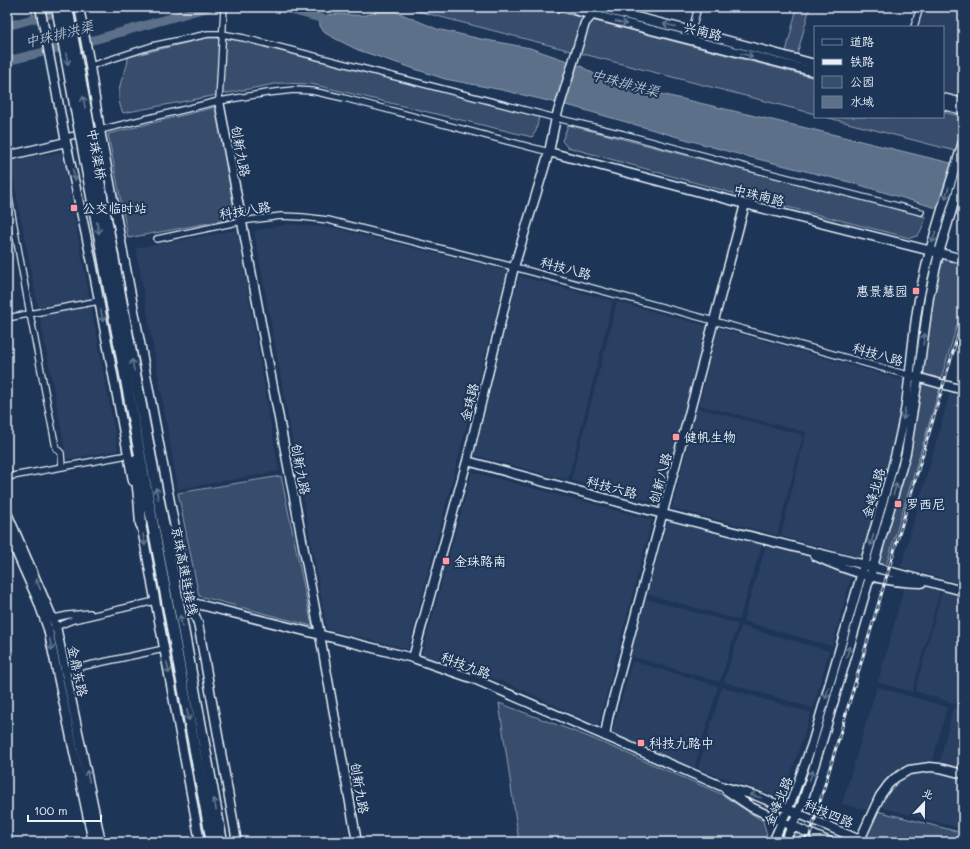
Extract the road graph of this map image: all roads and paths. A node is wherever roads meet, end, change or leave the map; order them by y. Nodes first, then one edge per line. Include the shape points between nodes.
1 (40, 7) edge
2 (57, 7) edge
3 (67, 7) edge
4 (79, 7) edge
5 (224, 7) edge
6 (562, 7) edge
7 (698, 7) edge
8 (920, 7) edge
9 (590, 10) edge
10 (914, 26) edge
11 (692, 31) junction
12 (222, 34) junction
13 (689, 40) junction
14 (89, 63) junction
15 (814, 64) edge
16 (814, 72) edge
17 (944, 98) edge
18 (219, 101) junction
19 (963, 103) edge
20 (944, 105) edge
21 (963, 110) edge
22 (556, 118) junction
23 (100, 130) junction
24 (66, 140) junction
25 (963, 142) edge
26 (7, 151) edge
27 (549, 152) junction
28 (7, 156) edge
29 (963, 172) edge
30 (7, 187) edge
31 (745, 204) junction
32 (921, 212) dead end
33 (242, 222) junction
34 (157, 239) dead end
35 (930, 251) junction
36 (940, 253) junction
37 (963, 259) edge
38 (514, 267) junction
39 (99, 301) junction
40 (117, 306) junction
41 (30, 314) junction
42 (7, 318) edge
43 (714, 321) junction
44 (908, 375) junction
45 (918, 378) junction
46 (963, 390) edge
47 (134, 425) junction
48 (128, 455) junction
49 (467, 461) junction
50 (62, 467) junction
51 (7, 477) edge
52 (7, 513) edge
53 (663, 514) junction
54 (141, 524) junction
55 (7, 531) edge
56 (798, 548) junction
57 (869, 566) junction
58 (866, 576) junction
59 (932, 583) junction
60 (963, 591) edge
61 (155, 601) junction
62 (190, 602) junction
63 (105, 612) junction
64 (49, 619) junction
65 (56, 626) junction
66 (48, 630) junction
67 (320, 635) junction
68 (164, 649) junction
69 (413, 658) junction
70 (66, 670) junction
71 (605, 736) junction
72 (963, 774) edge
73 (721, 786) junction
74 (788, 809) junction
75 (798, 813) junction
76 (782, 822) junction
77 (792, 826) junction
78 (859, 841) edge
79 (93, 842) edge
80 (101, 842) edge
81 (200, 842) edge
82 (212, 842) edge
83 (222, 842) edge
84 (237, 842) edge
85 (357, 842) edge
86 (773, 842) edge
87 (784, 842) edge
88 (830, 842) edge

1 - 24 street
2 -> 40 highway, 中珠渠桥, bridge
40 -> 3 highway, 中珠渠桥, bridge
4 - 14 street
5 - 12 street
6 - 9 street, 兴南路
7 - 11 street
8 - 10 street
11 -> 9 street, 兴南路
9 -> 13 street, 兴南路
9 - 22 street, 金珠路
11 - 13 street
11 - 15 street, 兴南路
12 - 14 street via 208,34 152,46
12 - 18 street
12 - 22 street
13 -> 16 street, 兴南路
14 - 23 street
17 - 19 street
18 - 23 street
18 - 27 street via 294,90 312,91
18 - 33 street, 创新九路
20 - 21 street
22 - 27 street, 金珠路
22 - 32 street
23 - 24 street
23 - 62 street
24 - 26 street
24 - 28 street
24 -> 39 street
25 -> 35 street, 金峰北路
27 - 31 street, 中珠南路
27 - 38 street, 金珠路
29 - 36 street, 金峰北路
30 - 41 street
31 - 35 street, 中珠南路
31 - 43 street, 创新八路
33 - 34 street, 科技八路
33 - 38 street, 科技八路 via 281,216 328,220
33 - 67 street, 创新九路
35 - 36 street, 中珠南路
35 - 44 street, 金峰北路 via 917,311
36 - 37 street, 中珠南路
45 -> 36 street, 金峰北路 via 929,296
38 - 43 street, 科技八路
38 - 49 street, 金珠路
39 - 41 street
39 -> 48 street
40 - 47 highway, 京珠高速连接线
83 -> 40 highway, 京珠高速连接线 via 177,596
41 - 42 street
41 - 50 street
43 - 44 street, 科技八路
43 - 53 street, 创新八路
44 - 45 street, 科技八路
44 -> 57 street, 金峰北路 via 905,411
45 - 46 street, 科技八路
57 -> 45 street, 金峰北路 via 906,453
47 - 54 highway
47 -> 82 highway, 京珠高速连接线
48 - 50 street
48 - 54 street
49 - 53 street, 科技六路
49 - 69 street, 金珠路
50 - 51 street
64 -> 52 street, 金鼎东路
53 - 56 street, 科技六路
53 - 71 street, 创新八路
54 -> 61 street
55 - 64 street, 金鼎东路 via 38,601
56 - 57 street, 科技六路
56 - 58 street, 科技六路
57 - 58 street, 金峰北路
57 - 59 street, 科技六路
58 - 59 street, 科技六路 via 907,583
58 -> 74 street, 金峰北路 via 812,744
75 -> 58 street, 金峰北路 via 824,735
59 - 60 street, 科技六路
61 - 63 street
61 - 68 street
62 - 67 street, 科技九路
62 - 84 street via 198,623
63 - 64 street
63 - 65 street
64 - 65 street, 金鼎东路
64 - 66 street, 金鼎东路
65 - 66 street
65 - 70 street, 金鼎东路
66 -> 79 street, 金鼎东路
67 - 69 street, 科技九路
67 - 85 street, 创新九路
68 - 70 street
68 -> 81 street
69 - 71 street, 科技九路 via 474,680
80 -> 70 street, 金鼎东路
71 - 73 street, 科技九路
72 - 78 street via 930,767 909,770 895,778 880,796
74 -> 73 street, 科技九路 via 757,796
73 - 76 street, 科技九路 via 751,807
74 - 75 street, 科技四路
74 - 76 street, 金峰北路
75 - 77 street, 金峰北路
75 - 78 street, 科技四路
76 - 77 street, 科技四路
76 - 86 street, 金峰北路
77 - 87 street, 金峰北路
77 - 88 street, 科技四路

